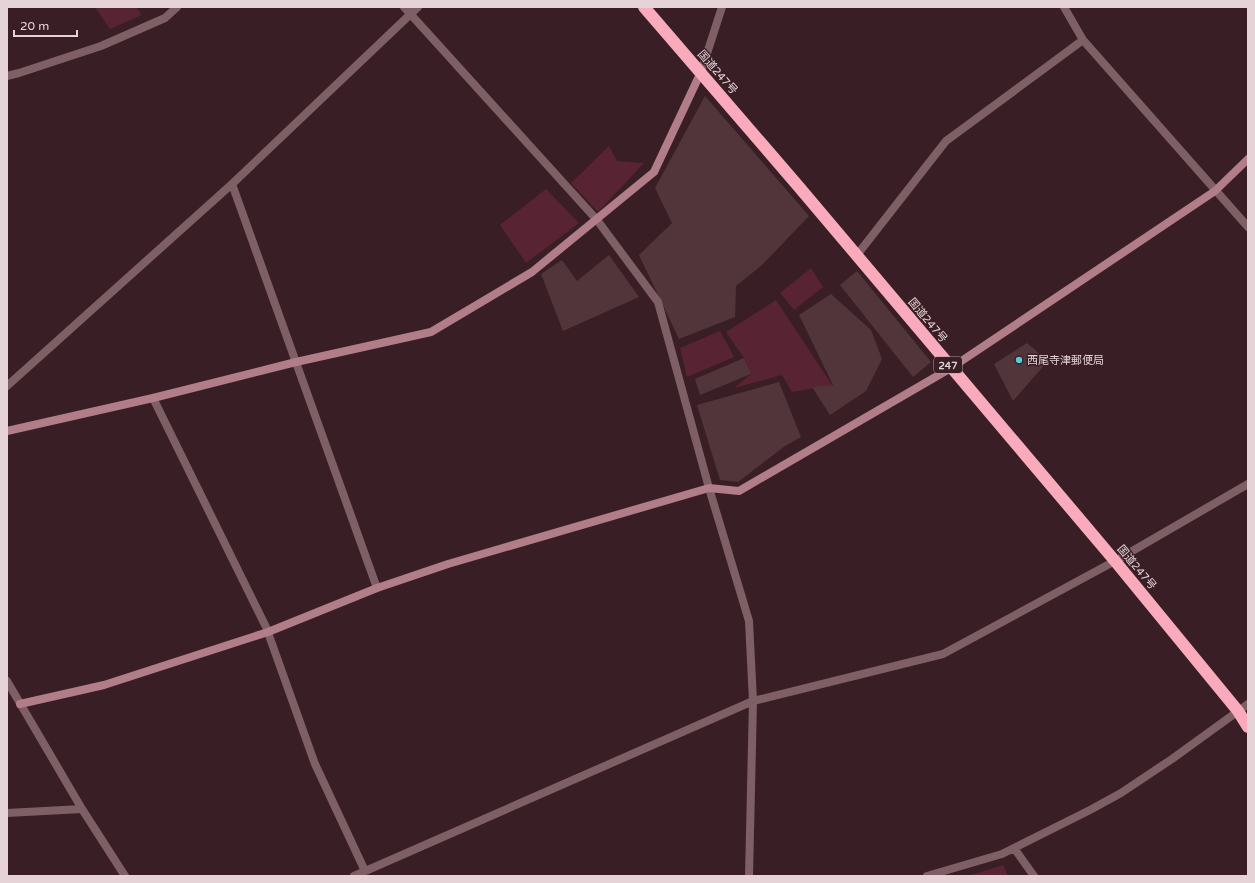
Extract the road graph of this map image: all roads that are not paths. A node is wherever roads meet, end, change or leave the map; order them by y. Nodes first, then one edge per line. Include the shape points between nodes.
1 (178, 7) edge
2 (404, 7) edge
3 (418, 7) edge
4 (644, 7) edge
5 (722, 7) edge
6 (1064, 7) edge
7 (410, 14) junction
8 (1083, 40) junction
9 (702, 72) junction
10 (7, 76) edge
11 (1248, 159) edge
12 (232, 184) junction
13 (1215, 191) junction
14 (596, 220) junction
15 (1248, 227) edge
16 (856, 255) junction
17 (296, 362) junction
18 (951, 368) junction
19 (8, 383) edge
20 (153, 398) junction
21 (7, 431) edge
22 (1248, 484) edge
23 (709, 488) junction
24 (1115, 561) junction
25 (377, 588) junction
26 (268, 632) junction
27 (7, 681) edge
28 (753, 701) junction
29 (20, 704) junction
30 (1243, 707) edge
31 (1248, 727) edge
32 (82, 809) junction
33 (7, 813) edge
34 (1014, 848) junction
35 (365, 871) junction
36 (125, 876) edge
37 (354, 876) edge
38 (749, 876) edge
39 (927, 876) edge
40 (1034, 876) edge

1 - 10 street via 165,18 101,46
2 - 7 street
3 - 7 street
4 - 9 highway, 国道247号 / 247
5 - 9 street
6 - 8 street
7 - 12 street
7 - 14 street
8 - 13 street
8 - 16 street via 946,141
9 - 14 street via 654,172
9 - 16 highway, 国道247号 / 247
11 - 13 street
12 - 17 street
12 - 19 street
13 - 15 street
13 - 18 street
14 - 17 street via 532,272 430,332
14 - 23 street via 658,302
16 - 18 highway, 国道247号 / 247
17 - 20 street
17 - 25 street
18 - 23 street via 739,491
18 - 24 highway, 国道247号 / 247
20 - 21 street
20 - 26 street
22 - 24 street
23 - 25 street via 448,564
23 - 28 street via 749,621
24 - 28 street via 943,654
24 - 30 highway, 国道247号 / 247
25 - 26 street
26 - 29 street via 104,685
26 - 35 street via 315,764
27 - 29 street
28 - 35 street
28 - 38 street
29 - 32 street
30 - 31 highway, 国道247号 / 247
30 - 34 street via 1121,793
32 - 33 street
32 - 36 street
34 - 39 street via 1002,854
34 - 40 street
35 - 37 street

